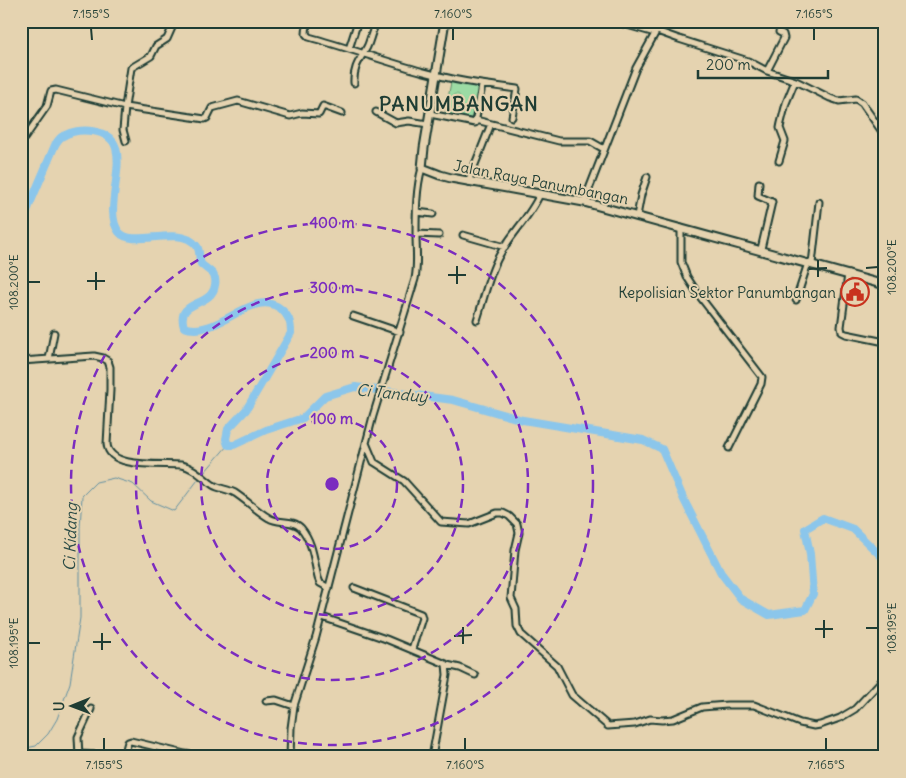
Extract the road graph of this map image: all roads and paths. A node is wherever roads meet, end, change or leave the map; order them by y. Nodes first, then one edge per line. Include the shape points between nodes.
1 (175, 21) edge
2 (307, 21) edge
3 (358, 21) edge
4 (445, 21) edge
5 (613, 21) edge
6 (662, 21) edge
7 (374, 28) dead end
8 (656, 32) junction
9 (779, 32) dead end
10 (349, 49) junction
11 (363, 54) junction
12 (767, 71) junction
13 (437, 76) junction
14 (795, 81) junction
15 (354, 83) dead end
16 (481, 84) junction
17 (125, 107) junction
18 (376, 112) dead end
19 (342, 113) dead end
20 (430, 114) junction
21 (512, 117) dead end
22 (476, 120) junction
23 (428, 124) junction
24 (491, 124) junction
25 (885, 136) edge
26 (126, 141) dead end
27 (21, 143) edge
28 (604, 149) junction
29 (779, 160) dead end
30 (422, 168) junction
31 (646, 177) dead end
32 (468, 182) junction
33 (759, 183) dead end
34 (540, 194) junction
35 (584, 202) junction
36 (819, 202) dead end
37 (417, 212) junction
38 (433, 214) dead end
39 (637, 216) junction
40 (681, 228) junction
41 (416, 234) junction
42 (439, 235) dead end
43 (463, 235) dead end
44 (505, 247) junction
45 (761, 249) junction
46 (810, 263) junction
47 (848, 274) junction
48 (885, 284) edge
49 (796, 300) dead end
50 (353, 316) dead end
51 (478, 320) dead end
52 (400, 332) junction
53 (54, 333) dead end
54 (885, 342) edge
55 (49, 358) junction
56 (21, 362) edge
57 (366, 444) junction
58 (729, 448) dead end
59 (329, 588) junction
60 (354, 588) dead end
61 (322, 617) junction
62 (412, 649) junction
63 (447, 665) junction
64 (475, 675) dead end
65 (885, 678) edge
66 (266, 701) dead end
67 (294, 706) junction
68 (91, 709) dead end
69 (79, 756) edge
70 (207, 757) edge
71 (290, 757) edge
72 (432, 757) edge

1 - 17 street via 167,39 156,46 151,56 131,68
2 - 10 street via 308,37
3 - 10 street
4 - 13 main road
5 - 8 street
6 - 8 street
7 - 11 street
8 - 12 street via 735,56
8 - 28 street via 636,68
9 - 12 street via 784,38
10 - 11 street
11 - 13 street
11 - 15 street via 355,67
12 - 14 street
13 - 16 street
13 - 20 main road
14 - 25 street via 839,101 856,99
14 - 29 street via 780,123 785,141
16 - 21 street via 516,88 518,93
16 - 22 street via 483,88
17 - 19 street via 205,119 212,108 235,101 290,116 319,114 324,106
17 - 26 street via 123,130
17 - 27 street via 51,91 47,106
18 - 23 street via 396,123
20 - 22 street via 473,124
20 - 23 main road
22 - 24 street
23 - 30 main road
24 - 28 street via 559,141 592,141
24 - 32 street
28 - 35 street
30 - 32 main road, Jalan Raya Panumbangan
30 - 37 street
31 - 39 street
32 - 34 main road, Jalan Raya Panumbangan
33 - 45 street via 758,196 772,202
34 - 35 main road, Jalan Raya Panumbangan
34 - 44 street
35 - 39 main road, Jalan Raya Panumbangan
36 - 46 street
37 - 38 street
37 - 41 street
39 - 40 main road, Jalan Raya Panumbangan
40 - 45 main road, Jalan Raya Panumbangan
40 - 58 street via 682,269 762,378
41 - 42 street
41 - 52 street via 417,272
43 - 44 street
44 - 51 street via 491,274
45 - 46 main road, Jalan Raya Panumbangan
46 - 47 main road, Jalan Raya Panumbangan
46 - 49 street
47 - 48 main road, Jalan Raya Panumbangan
47 - 54 street via 842,332
50 - 52 street
52 - 57 street
53 - 55 street
55 - 56 street
55 - 59 street via 94,356 108,361 110,390 106,444 110,454 135,463 181,466 193,470 218,487 232,492 271,520 300,527 309,541 320,583
57 - 59 street
57 - 65 street via 376,463 404,481 441,522 469,524 503,513 517,524 519,533 511,598 519,632 557,666 572,695 608,726 673,718 714,705 754,705 800,723 820,725 855,709
59 - 61 street
60 - 62 street via 421,614
61 - 62 street
61 - 67 street
62 - 63 street
63 - 64 street
63 - 72 street
66 - 67 street via 276,700
67 - 71 street
68 - 69 street via 78,738
69 - 70 street via 124,756 131,741

